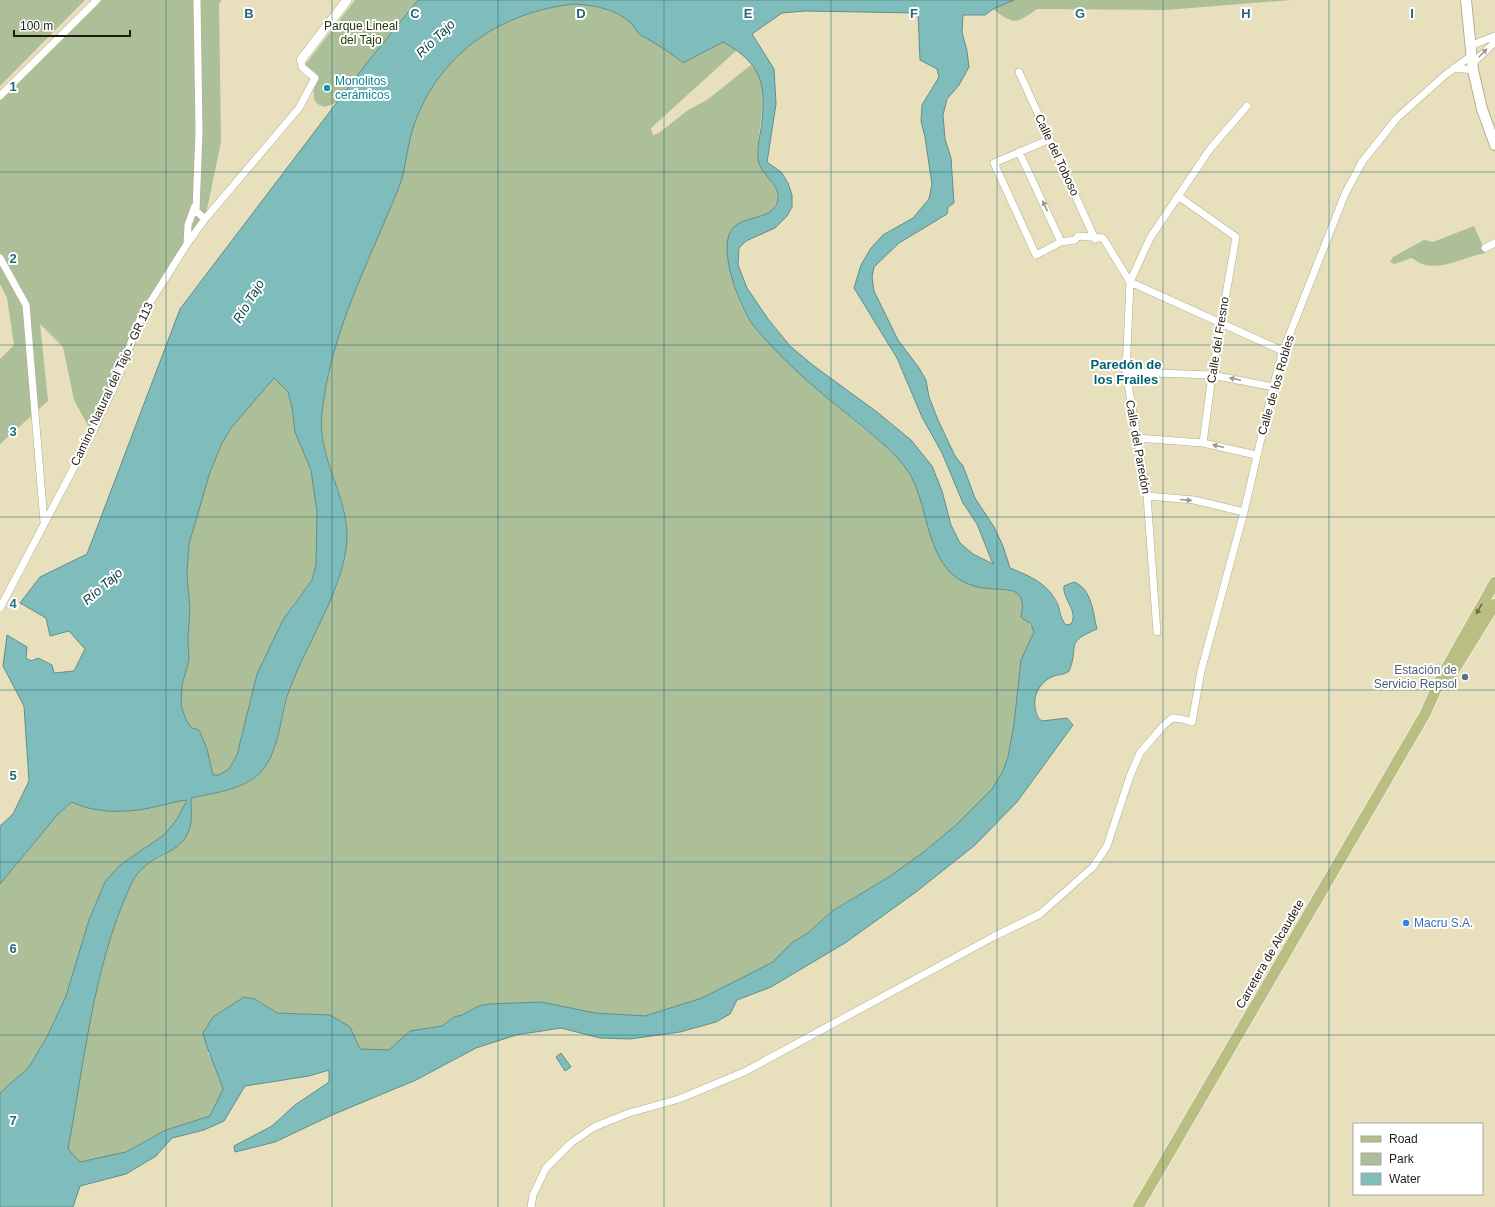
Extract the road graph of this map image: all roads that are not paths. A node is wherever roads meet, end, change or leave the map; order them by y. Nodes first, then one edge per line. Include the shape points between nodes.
1 (97, 0) edge
2 (197, 0) edge
3 (347, 0) edge
4 (1466, 2) edge
5 (1495, 36) edge
6 (1495, 42) edge
7 (1471, 59) junction
8 (301, 60) joint
9 (1454, 68) junction
10 (1019, 72) dead end
11 (0, 96) edge
12 (1247, 106) dead end
13 (1050, 139) junction
14 (1495, 145) edge
15 (1019, 152) junction
16 (1178, 196) junction
17 (197, 200) junction
18 (205, 219) junction
19 (1095, 239) junction
20 (1061, 242) junction
21 (1495, 243) edge
22 (187, 244) junction
23 (1485, 248) dead end
24 (0, 258) edge
25 (1130, 282) junction
26 (1221, 323) junction
27 (1283, 351) junction
28 (1126, 372) junction
29 (1212, 375) junction
30 (1273, 387) junction
31 (1137, 438) junction
32 (1203, 442) junction
33 (1256, 455) junction
34 (1147, 496) junction
35 (1244, 512) junction
36 (44, 523) junction
37 (1495, 582) edge
38 (1495, 604) edge
39 (0, 608) edge
40 (1157, 632) dead end
41 (1425, 714) junction
42 (530, 1207) edge
43 (1138, 1207) edge

1 - 11 street
2 - 17 street
3 - 8 street
4 - 7 main road
5 - 7 street
7 -> 6 street
7 - 9 street
7 - 9 street, Calle de los Robles
7 - 14 main road via 1482,109
8 - 18 street, Camino Natural del Tajo - GR 113 via 302,67 315,78 299,108
9 - 27 street, Calle de los Robles via 1397,118 1362,162 1345,194
10 - 13 street, Calle del Toboso
12 - 16 street, Calle del Paredón via 1210,149
13 - 15 street
13 - 19 street, Calle del Toboso
20 -> 15 street
15 - 20 street via 994,163 1036,254
16 - 25 street, Calle del Paredón via 1150,238
16 - 26 street, Calle del Fresno via 1236,237
17 - 18 street via 196,211
17 - 22 street via 188,225
18 - 22 street, Camino Natural del Tajo - GR 113
19 - 20 street via 1078,236 1075,240
19 - 25 street via 1103,238
21 - 23 street
22 - 36 street, Camino Natural del Tajo - GR 113 via 141,317 114,387
24 - 36 street via 26,305
25 - 26 street
25 - 28 street, Calle del Paredón
26 - 27 street
26 - 29 street, Calle del Fresno
27 - 30 street, Calle de los Robles
28 - 29 street
28 - 31 street, Calle del Paredón
30 -> 29 street
29 - 32 street, Calle del Fresno
30 - 33 street, Calle de los Robles
31 - 32 street
31 - 34 street, Calle del Paredón
33 -> 32 street
33 - 35 street, Calle de los Robles
34 -> 35 street via 1194,500
34 - 40 street, Calle del Paredón
35 - 42 street, Calle de los Robles via 1201,671 1192,722 1172,718 1140,753 1107,846 1093,867 1040,914 744,1072 679,1099 629,1113 594,1127 571,1143 546,1168
36 - 39 street, Camino Natural del Tajo - GR 113
37 -> 41 main road, Carretera de Alcaudete via 1443,674
38 - 41 main road, Carretera de Alcaudete
41 - 43 main road, Carretera de Alcaudete

